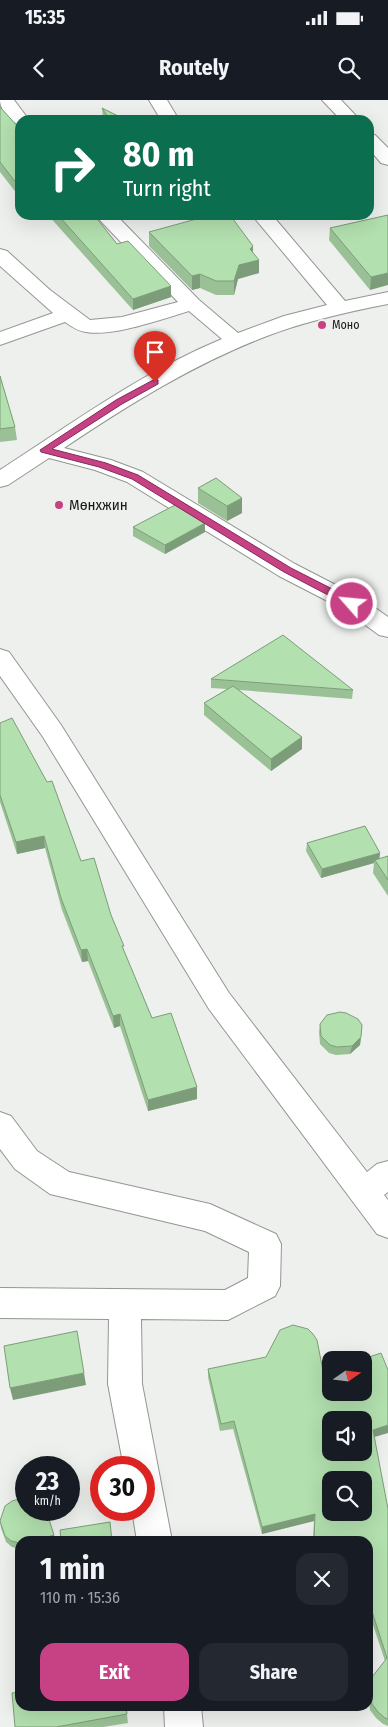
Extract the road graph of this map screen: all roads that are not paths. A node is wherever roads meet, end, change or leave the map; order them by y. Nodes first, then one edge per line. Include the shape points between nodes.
1 (5, 100) edge
2 (158, 100) edge
3 (331, 100) edge
4 (16, 115) edge
5 (167, 115) edge
6 (346, 115) edge
7 (374, 144) edge
8 (388, 159) edge
9 (110, 220) edge
10 (266, 220) edge
11 (0, 255) edge
12 (388, 298) edge
13 (192, 304) junction
14 (339, 308) junction
15 (68, 314) junction
16 (0, 339) edge
17 (236, 341) junction
18 (45, 450) junction
19 (0, 480) edge
20 (388, 629) edge
21 (0, 658) edge
22 (0, 1125) edge
23 (388, 1174) edge
24 (364, 1192) junction
25 (388, 1224) edge
26 (0, 1303) edge
27 (125, 1304) junction
28 (139, 1456) edge
29 (151, 1521) edge
30 (154, 1536) edge
31 (182, 1711) edge
32 (184, 1727) edge

1 - 4 street
2 - 5 street
3 - 6 street
7 - 8 street
9 - 13 street
10 - 14 street
11 - 15 street
12 - 14 street
13 - 15 street via 106,326 86,326
13 - 17 street
14 - 17 street via 259,331
15 - 16 street
17 - 18 street via 119,402
18 - 19 street
18 - 20 street via 135,477 287,570 352,604
21 - 24 street via 52,731 219,1001
22 - 27 street via 26,1160 61,1184 210,1218 265,1244 264,1286 228,1305
23 - 24 street
24 - 25 street
26 - 27 street
27 - 28 street via 125,1384
29 - 30 street
31 - 32 street

